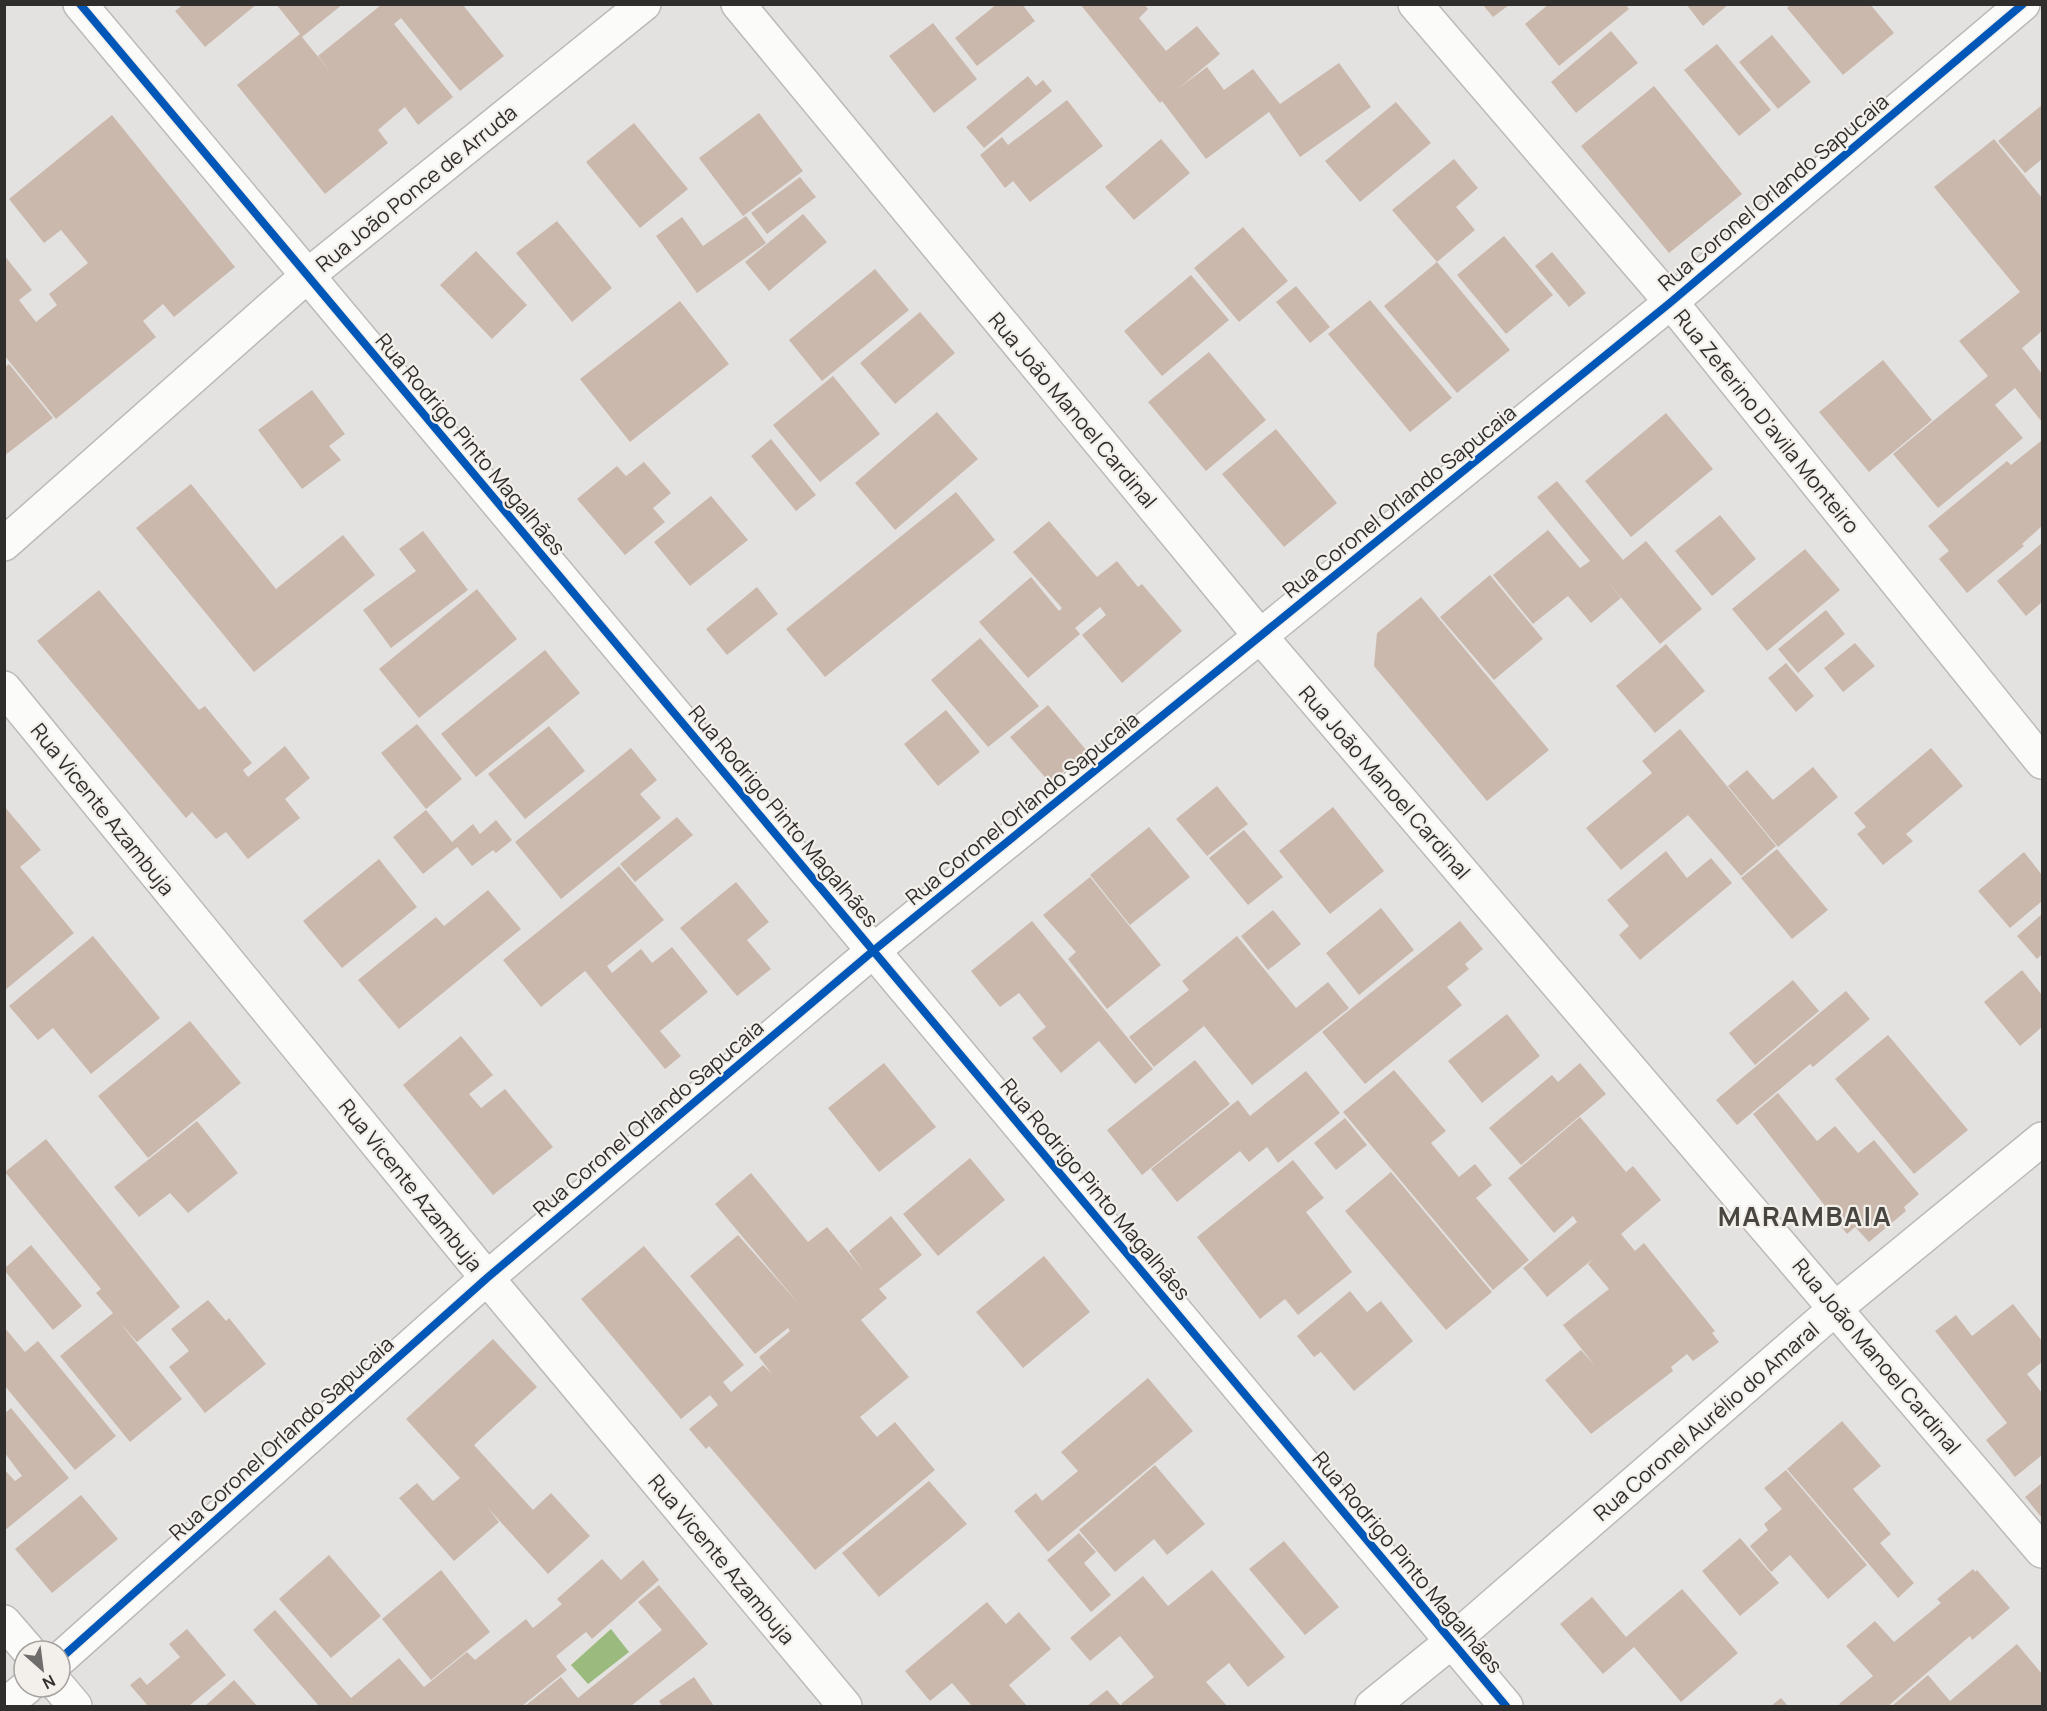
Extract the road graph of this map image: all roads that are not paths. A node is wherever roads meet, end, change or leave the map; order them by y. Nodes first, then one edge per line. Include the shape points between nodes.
1 (81, 4) edge
2 (644, 4) edge
3 (738, 4) edge
4 (1415, 4) edge
5 (2023, 4) edge
6 (307, 276) junction
7 (1671, 302) junction
8 (4, 544) edge
9 (1261, 637) junction
10 (4, 688) edge
11 (2043, 762) edge
12 (873, 951) junction
13 (2043, 1139) edge
14 (487, 1278) junction
15 (1836, 1308) junction
16 (2043, 1551) edge
17 (4, 1622) edge
18 (19, 1639) edge
19 (1451, 1642) junction
20 (72, 1648) edge
21 (845, 1707) edge
22 (1372, 1707) edge
23 (1506, 1707) edge

1 - 6 street, Rua Rodrigo Pinto Magalhães
2 - 6 street, Rua João Ponce de Arruda
3 - 9 street, Rua João Manoel Cardinal
4 - 7 street, Rua Zeferino D'avila Monteiro
5 - 7 street, Rua Coronel Orlando Sapucaia
6 - 8 street, Rua João Ponce de Arruda
6 - 12 street, Rua Rodrigo Pinto Magalhães
7 - 9 street, Rua Coronel Orlando Sapucaia
7 - 11 street, Rua Zeferino D'avila Monteiro
9 - 12 street, Rua Coronel Orlando Sapucaia
9 - 15 street, Rua João Manoel Cardinal
10 - 14 street, Rua Vicente Azambuja
12 - 14 street, Rua Coronel Orlando Sapucaia
12 - 19 street, Rua Rodrigo Pinto Magalhães
13 - 15 street, Rua Coronel Aurélio do Amaral
14 - 20 street, Rua Coronel Orlando Sapucaia
14 - 21 street, Rua Vicente Azambuja
15 - 16 street, Rua João Manoel Cardinal
15 - 19 street, Rua Coronel Aurélio do Amaral
17 - 18 street
19 - 22 street, Rua Coronel Aurélio do Amaral
19 - 23 street, Rua Rodrigo Pinto Magalhães

